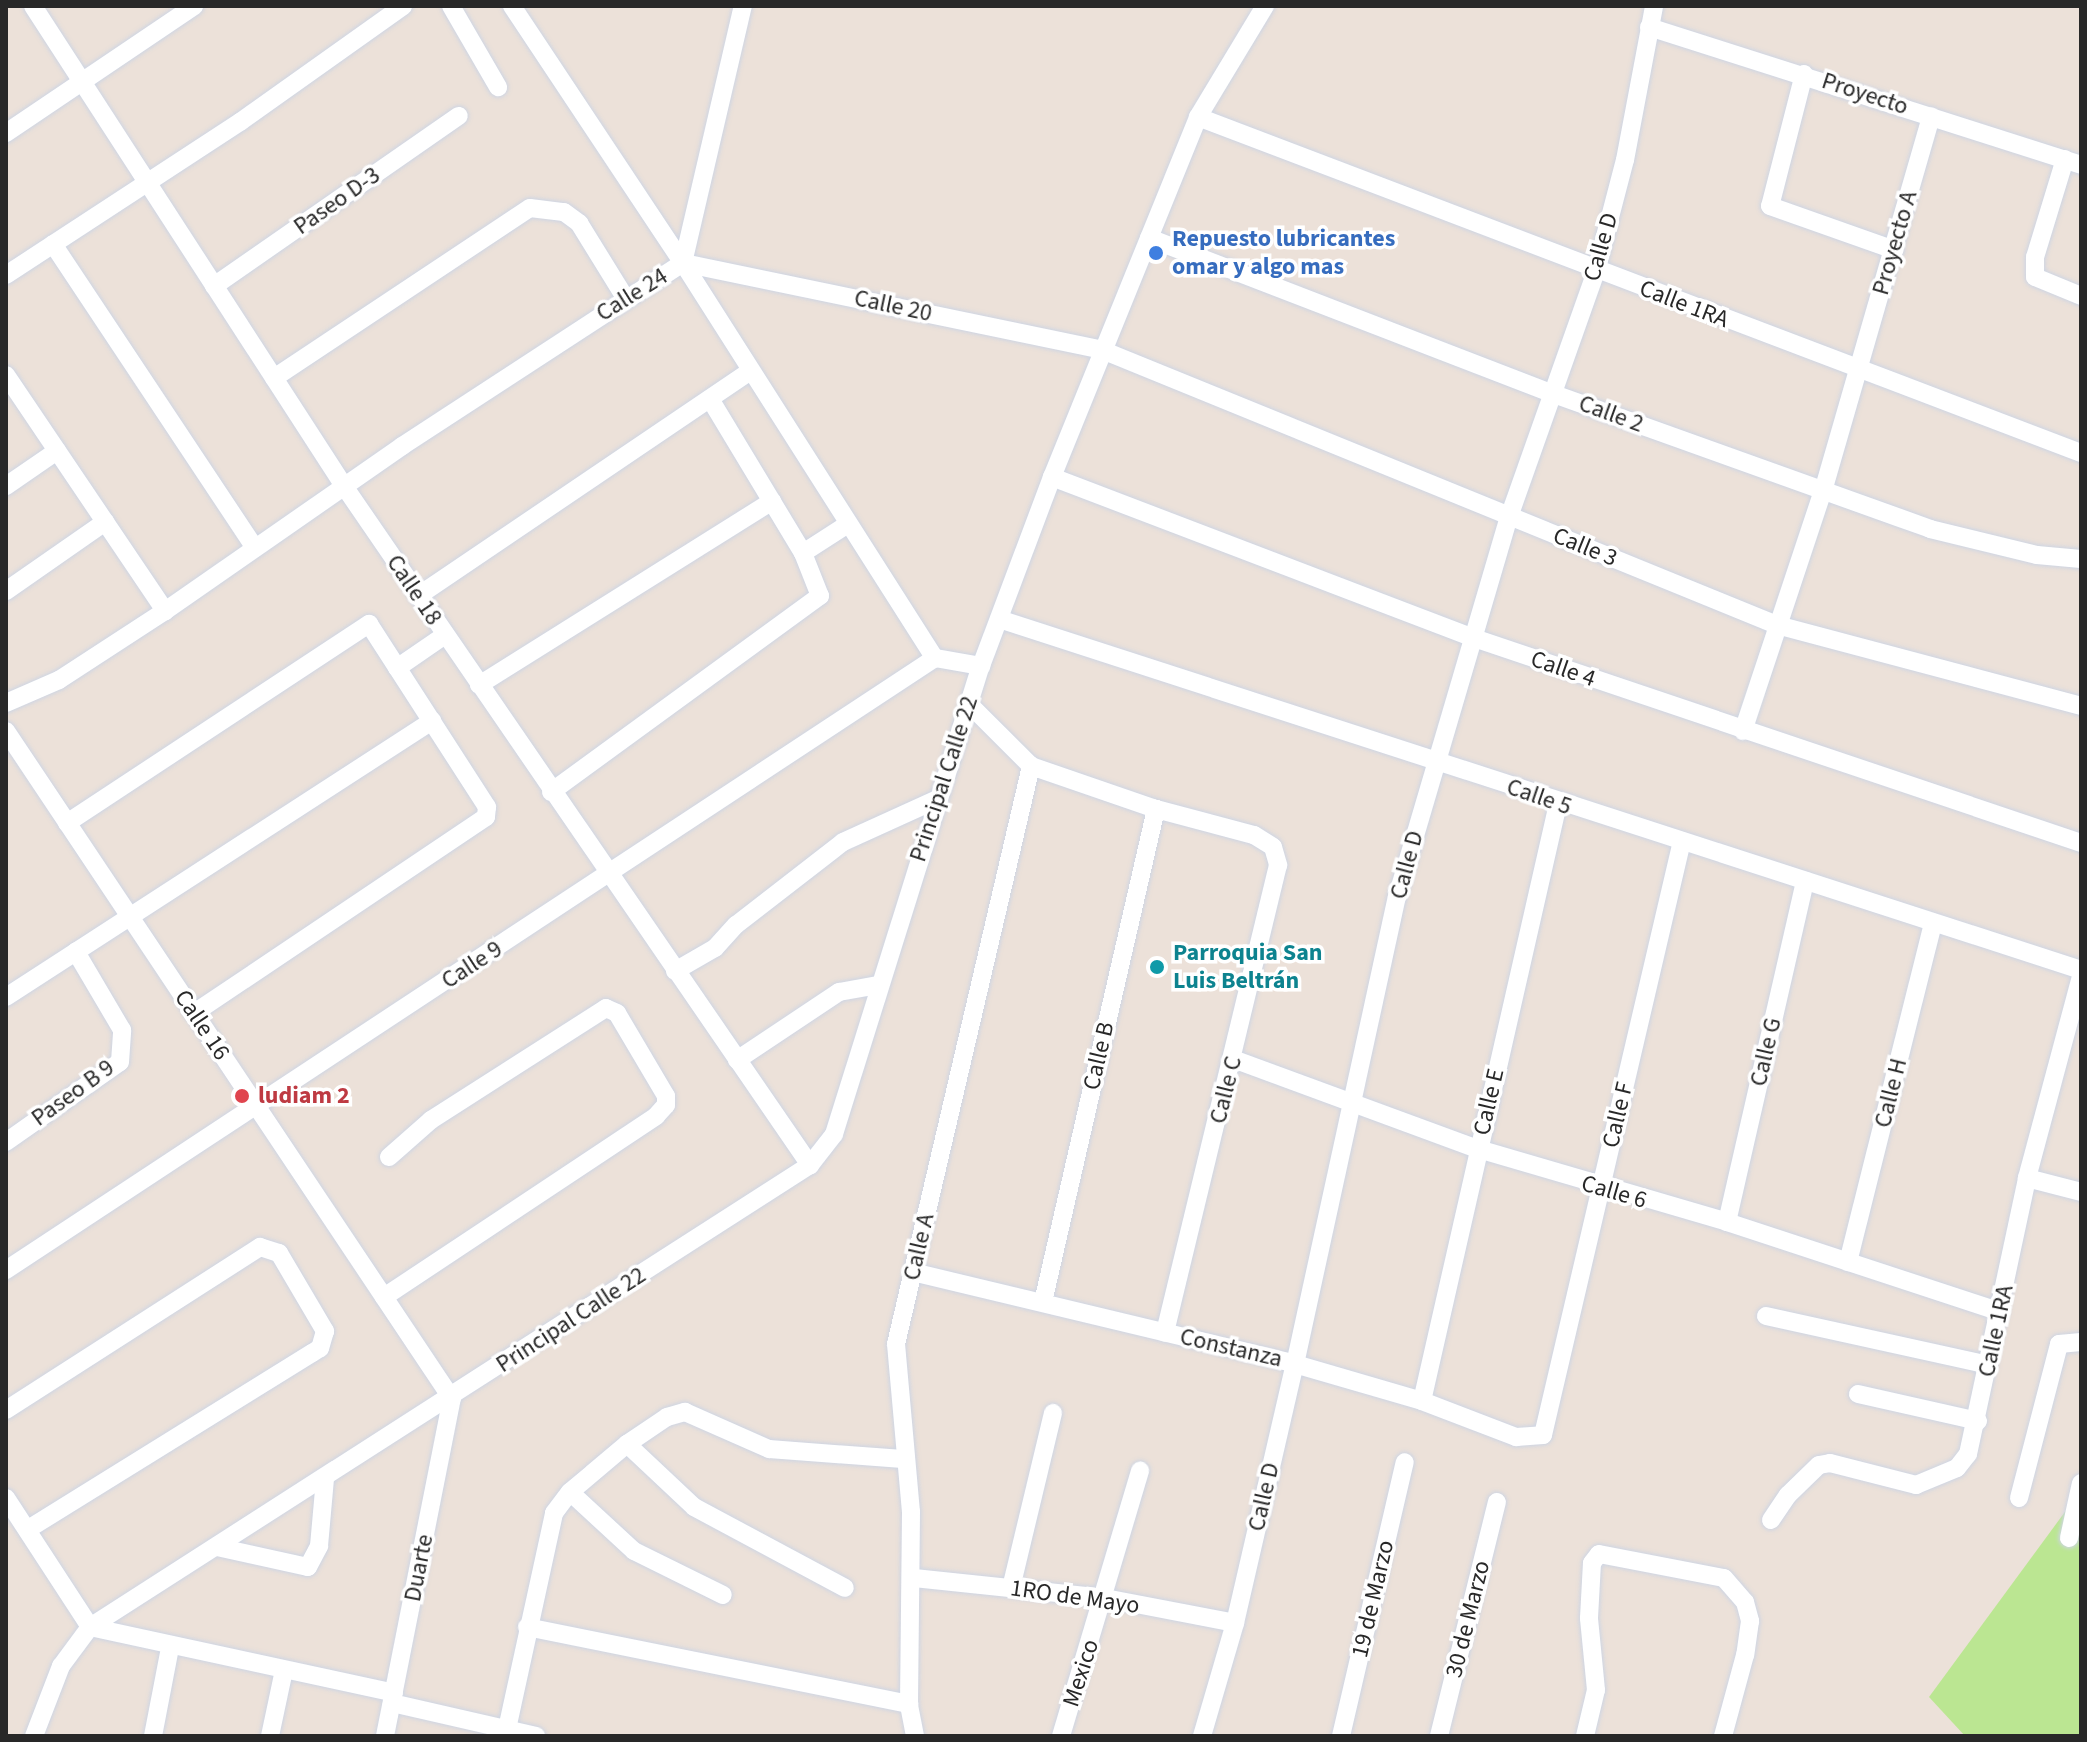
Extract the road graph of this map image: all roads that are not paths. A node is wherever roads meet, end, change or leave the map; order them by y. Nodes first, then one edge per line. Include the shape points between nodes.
1 (33, 6) edge
2 (194, 6) edge
3 (403, 6) edge
4 (451, 6) edge
5 (512, 6) edge
6 (743, 6) edge
7 (1265, 6) edge
8 (1654, 6) edge
9 (1649, 27) junction
10 (1804, 74) junction
11 (82, 82) junction
12 (498, 87) dead end
13 (459, 116) dead end
14 (1931, 116) junction
15 (1198, 117) junction
16 (6, 133) edge
17 (2073, 162) edge
18 (147, 182) junction
19 (1149, 238) junction
20 (53, 244) junction
21 (1894, 250) junction
22 (683, 263) junction
23 (1596, 271) junction
24 (6, 275) edge
25 (214, 286) junction
26 (2081, 296) edge
27 (626, 299) junction
28 (1102, 350) junction
29 (1859, 370) junction
30 (749, 372) junction
31 (7, 377) edge
32 (274, 378) junction
33 (1551, 393) junction
34 (710, 399) junction
35 (57, 451) junction
36 (2081, 453) edge
37 (1052, 477) junction
38 (6, 486) edge
39 (344, 486) junction
40 (1823, 491) junction
41 (772, 501) junction
42 (1509, 517) junction
43 (105, 522) junction
44 (848, 524) junction
45 (255, 548) junction
46 (803, 553) junction
47 (2081, 559) edge
48 (6, 591) edge
49 (418, 596) junction
50 (165, 611) junction
51 (999, 619) junction
52 (1777, 625) junction
53 (445, 635) junction
54 (1471, 637) junction
55 (935, 658) junction
56 (981, 666) junction
57 (397, 668) junction
58 (479, 685) junction
59 (6, 703) edge
60 (969, 704) junction
61 (2081, 706) edge
62 (432, 721) junction
63 (6, 731) edge
64 (1743, 731) junction
65 (1436, 759) junction
66 (1031, 766) junction
67 (551, 792) junction
68 (938, 799) junction
69 (1558, 804) junction
70 (1156, 809) junction
71 (67, 823) junction
72 (1682, 841) junction
73 (2081, 843) edge
74 (608, 876) junction
75 (1805, 881) junction
76 (128, 914) junction
77 (1933, 924) junction
78 (76, 952) junction
79 (2081, 970) edge
80 (675, 971) junction
81 (2081, 977) edge
82 (877, 985) junction
83 (6, 997) edge
84 (194, 1013) junction
85 (1233, 1059) junction
86 (737, 1060) junction
87 (256, 1106) junction
88 (1354, 1107) junction
89 (6, 1142) edge
90 (1478, 1149) junction
91 (389, 1157) dead end
92 (810, 1165) junction
93 (2027, 1178) junction
94 (1600, 1189) junction
95 (2081, 1192) edge
96 (1727, 1222) junction
97 (1848, 1262) junction
98 (6, 1270) edge
99 (913, 1272) junction
100 (384, 1297) junction
101 (1043, 1302) junction
102 (2000, 1312) junction
103 (1766, 1316) dead end
104 (1165, 1333) junction
105 (2081, 1342) edge
106 (1295, 1364) junction
107 (1988, 1365) junction
108 (1858, 1394) dead end
109 (452, 1399) junction
110 (1422, 1401) junction
111 (6, 1410) edge
112 (1053, 1413) dead end
113 (1978, 1421) junction
114 (1543, 1435) joint
115 (627, 1444) junction
116 (903, 1459) junction
117 (1405, 1462) dead end
118 (1140, 1471) dead end
119 (325, 1479) junction
120 (2081, 1483) edge
121 (570, 1492) junction
122 (6, 1498) edge
123 (2019, 1498) dead end
124 (1497, 1502) dead end
125 (1771, 1520) dead end
126 (27, 1530) junction
127 (2069, 1538) dead end
128 (217, 1547) junction
129 (914, 1578) junction
130 (845, 1588) dead end
131 (1011, 1588) junction
132 (723, 1595) dead end
133 (1105, 1598) junction
134 (1235, 1623) junction
135 (90, 1627) junction
136 (527, 1627) junction
137 (170, 1648) junction
138 (284, 1670) junction
139 (393, 1698) junction
140 (909, 1704) junction
141 (507, 1729) junction
142 (34, 1736) edge
143 (153, 1736) edge
144 (270, 1736) edge
145 (385, 1736) edge
146 (536, 1736) edge
147 (915, 1736) edge
148 (1061, 1736) edge
149 (1202, 1736) edge
150 (1341, 1736) edge
151 (1439, 1736) edge
152 (1585, 1736) edge
153 (1723, 1736) edge

1 - 11 street, Calle 18
2 - 11 street
3 - 18 street
4 - 12 street
5 - 22 street
6 - 22 street, Calle 24
7 - 15 street, Principal Calle 22
8 - 9 street, Calle D
9 - 10 street, Proyecto
9 - 23 street, Calle D via 1625,160
10 - 14 street, Proyecto
10 - 21 street via 1773,210
11 - 16 street
11 - 18 street, Calle 18
13 - 25 street, Paseo D-3
14 - 17 street, Proyecto
14 - 21 street, Proyecto A
15 - 19 street, Principal Calle 22
15 - 23 street, Calle 1RA
17 - 26 street via 2035,257 2035,277
18 - 20 street
18 - 25 street, Calle 18
19 - 28 street, Principal Calle 22
19 - 33 street, Calle 2
20 - 24 street
20 - 45 street
21 - 29 street, Proyecto A
22 - 27 street, Calle 24
22 - 28 street, Calle 20
22 - 30 street
23 - 29 street, Calle 1RA
23 - 33 street, Calle D
25 - 32 street, Calle 18
27 - 32 street via 579,223 564,212 530,208
27 - 39 street, Calle 24
28 - 37 street, Principal Calle 22
28 - 42 street, Calle 3
29 - 36 street, Calle 1RA
29 - 40 street, Proyecto A
30 - 34 street
30 - 44 street
31 - 35 street
32 - 39 street, Calle 18
33 - 40 street, Calle 2
33 - 42 street, Calle D
34 - 41 street
34 - 49 street
35 - 38 street
35 - 43 street
37 - 51 street, Principal Calle 22
37 - 54 street, Calle 4
39 - 45 street, Calle 24
39 - 49 street, Calle 18
40 - 47 street, Calle 2 via 1930,529 2037,555
40 - 52 street, Proyecto A
41 - 46 street
41 - 58 street
42 - 52 street, Calle 3
42 - 54 street, Calle D
43 - 48 street
43 - 50 street
44 - 46 street
44 - 55 street
45 - 50 street, Calle 24
46 - 67 street via 819,600
49 - 53 street, Calle 18
50 - 59 street, Calle 24 via 59,680
51 - 56 street, Principal Calle 22
51 - 65 street, Calle 5
52 - 61 street, Calle 3
52 - 64 street, Proyecto A
53 - 57 street
53 - 58 street, Calle 18
54 - 64 street, Calle 4
54 - 65 street, Calle D
55 - 56 street
55 - 74 street, Calle 9
56 - 60 street, Principal Calle 22
57 - 62 street
57 - 71 street via 364,624
58 - 67 street, Calle 18
60 - 66 street
60 - 68 street, Principal Calle 22
62 - 76 street
62 - 84 street via 487,807 486,817
63 - 71 street, Calle 16
64 - 73 street, Calle 4
65 - 69 street, Calle 5
65 - 88 street, Calle D via 1397,897
66 - 70 street
66 - 99 street, Calle A
67 - 74 street, Calle 18
68 - 80 street via 843,842 736,925 715,948
68 - 82 street, Principal Calle 22
69 - 72 street, Calle 5
69 - 90 street, Calle E
70 - 85 street, Calle C via 1254,835 1273,847 1278,865
70 - 101 street, Calle B
71 - 76 street, Calle 16
72 - 75 street, Calle 5
72 - 94 street, Calle F
74 - 80 street, Calle 18
74 - 87 street, Calle 9
75 - 77 street, Calle 5
75 - 96 street, Calle G
76 - 78 street
76 - 84 street, Calle 16
77 - 79 street, Calle 5
77 - 97 street, Calle H
78 - 83 street
78 - 89 street, Paseo B 9 via 122,1030 120,1062
80 - 86 street, Calle 18
81 - 93 street, Calle 1RA
82 - 86 street via 839,992
82 - 92 street, Principal Calle 22 via 834,1134
84 - 87 street, Calle 16
85 - 88 street, Calle 6
85 - 104 street, Calle C
86 - 92 street, Calle 18
87 - 98 street, Calle 9
87 - 100 street, Calle 16
88 - 90 street, Calle 6
88 - 106 street, Calle D
90 - 94 street, Calle 6
90 - 110 street, Calle E
91 - 100 street via 431,1120 606,1008 617,1013 666,1096 666,1105 656,1116
92 - 109 street, Principal Calle 22
93 - 95 street
93 - 102 street, Calle 1RA
94 - 96 street, Calle 6
94 - 114 street, Calle F
96 - 97 street, Calle 6
97 - 102 street, Calle 6
99 - 101 street, Constanza
99 - 116 street, Calle A via 896,1344
100 - 109 street, Calle 16
101 - 104 street, Constanza
102 - 107 street, Calle 1RA
103 - 107 street
104 - 106 street, Constanza
105 - 123 street via 2059,1344
106 - 110 street, Constanza
106 - 134 street, Calle D
107 - 113 street, Calle 1RA
108 - 113 street
109 - 119 street, Principal Calle 22
109 - 139 street, Duarte
110 - 114 street, Constanza via 1516,1437
111 - 126 street via 260,1247 279,1253 325,1331 320,1348
112 - 131 street
113 - 125 street, Calle 1RA via 1968,1454 1937,1479 1916,1485 1830,1463 1819,1465
115 - 116 street via 667,1417 685,1412 769,1449
115 - 121 street
115 - 130 street via 694,1507
116 - 129 street, Calle A
117 - 150 street, 19 de Marzo
118 - 133 street, Mexico
119 - 128 street, Principal Calle 22
119 - 128 street via 319,1546 308,1567
120 - 127 street
121 - 132 street via 634,1551
121 - 136 street via 548,1528
122 - 126 street
124 - 151 street, 30 de Marzo
126 - 135 street
128 - 135 street, Principal Calle 22
129 - 131 street, 1RO de Mayo
129 - 140 street, Calle A
131 - 133 street, 1RO de Mayo
133 - 134 street, 1RO de Mayo
133 - 148 street, Mexico
134 - 149 street, Calle D
135 - 137 street
135 - 142 street via 61,1666
136 - 140 street
136 - 141 street
137 - 138 street
137 - 143 street
138 - 139 street
138 - 144 street
139 - 141 street
139 - 145 street, Duarte
140 - 147 street, Calle A
141 - 146 street
152 - 153 street via 1596,1690 1589,1618 1592,1563 1599,1554 1724,1578 1745,1602 1750,1621 1745,1655

